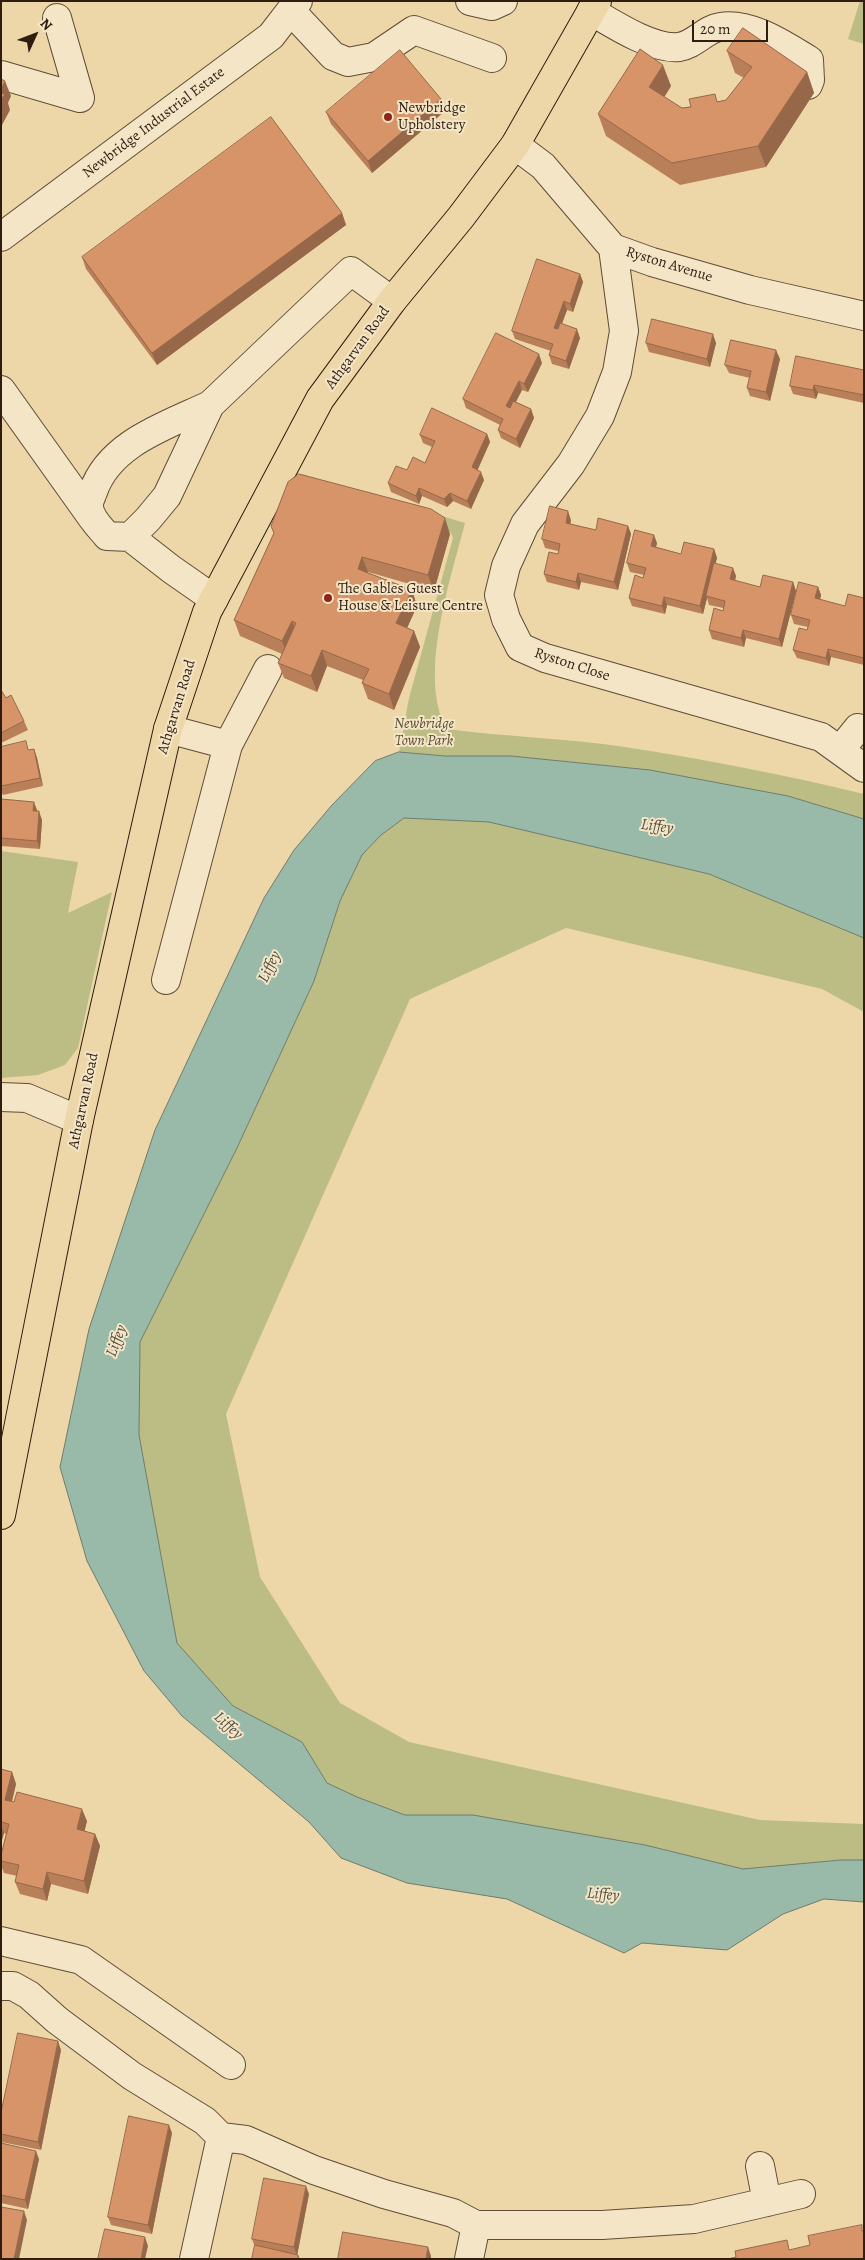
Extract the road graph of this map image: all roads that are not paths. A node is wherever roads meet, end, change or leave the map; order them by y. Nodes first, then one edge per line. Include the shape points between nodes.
1 (470, 1) edge
2 (503, 1) edge
3 (294, 6) edge
4 (594, 6) edge
5 (56, 18) dead end
6 (492, 58) dead end
7 (1, 75) edge
8 (808, 85) edge
9 (514, 145) junction
10 (1, 237) edge
11 (613, 248) junction
12 (392, 301) junction
13 (864, 316) edge
14 (1, 390) edge
15 (210, 405) junction
16 (93, 519) junction
17 (130, 537) junction
18 (214, 599) junction
19 (268, 669) dead end
20 (168, 728) junction
21 (858, 728) dead end
22 (228, 746) junction
23 (840, 750) junction
24 (864, 768) edge
25 (166, 980) dead end
26 (1, 1097) edge
27 (79, 1120) junction
28 (1, 1515) edge
29 (1, 1941) edge
30 (1, 1986) edge
31 (231, 2065) dead end
32 (221, 2138) junction
33 (760, 2166) dead end
34 (801, 2194) dead end
35 (767, 2202) junction
36 (476, 2225) junction
37 (194, 2259) edge
38 (469, 2259) edge

1 - 2 street via 492,6
3 - 6 street via 333,56 348,62 374,56 414,30
3 - 10 street, Newbridge Industrial Estate via 271,36
4 - 8 street via 622,29 660,46 680,47 720,27 741,27 776,40 809,60
4 - 9 main road, Athgarvan Road
5 - 7 street via 80,98
9 - 11 street, Ryston Avenue via 543,166
9 - 12 main road, Athgarvan Road via 461,217
11 - 13 street, Ryston Avenue via 750,290
11 - 23 street, Ryston Close via 624,331 617,372 600,416 571,464 525,524 506,566 499,595 506,620 520,647 545,658 821,737
12 - 15 street via 351,271
12 - 18 main road, Athgarvan Road via 320,399
14 - 16 street
15 - 16 street via 139,438 112,461 95,485 88,506
15 - 17 street via 167,496
16 - 17 street via 107,536
17 - 18 street
18 - 20 main road, Athgarvan Road
19 - 22 street
20 - 22 street
20 - 27 main road, Athgarvan Road
21 - 23 street
22 - 25 street
23 - 24 street, Ryston Close
26 - 27 street via 27,1098
27 - 28 main road, Athgarvan Road
29 - 31 street via 81,1960
30 - 32 street via 14,1986 29,1995 132,2076 205,2121
32 - 36 street via 246,2140 314,2170 453,2213
32 - 37 street
33 - 35 street
34 - 35 street
35 - 36 street via 694,2219 602,2225
36 - 38 street

